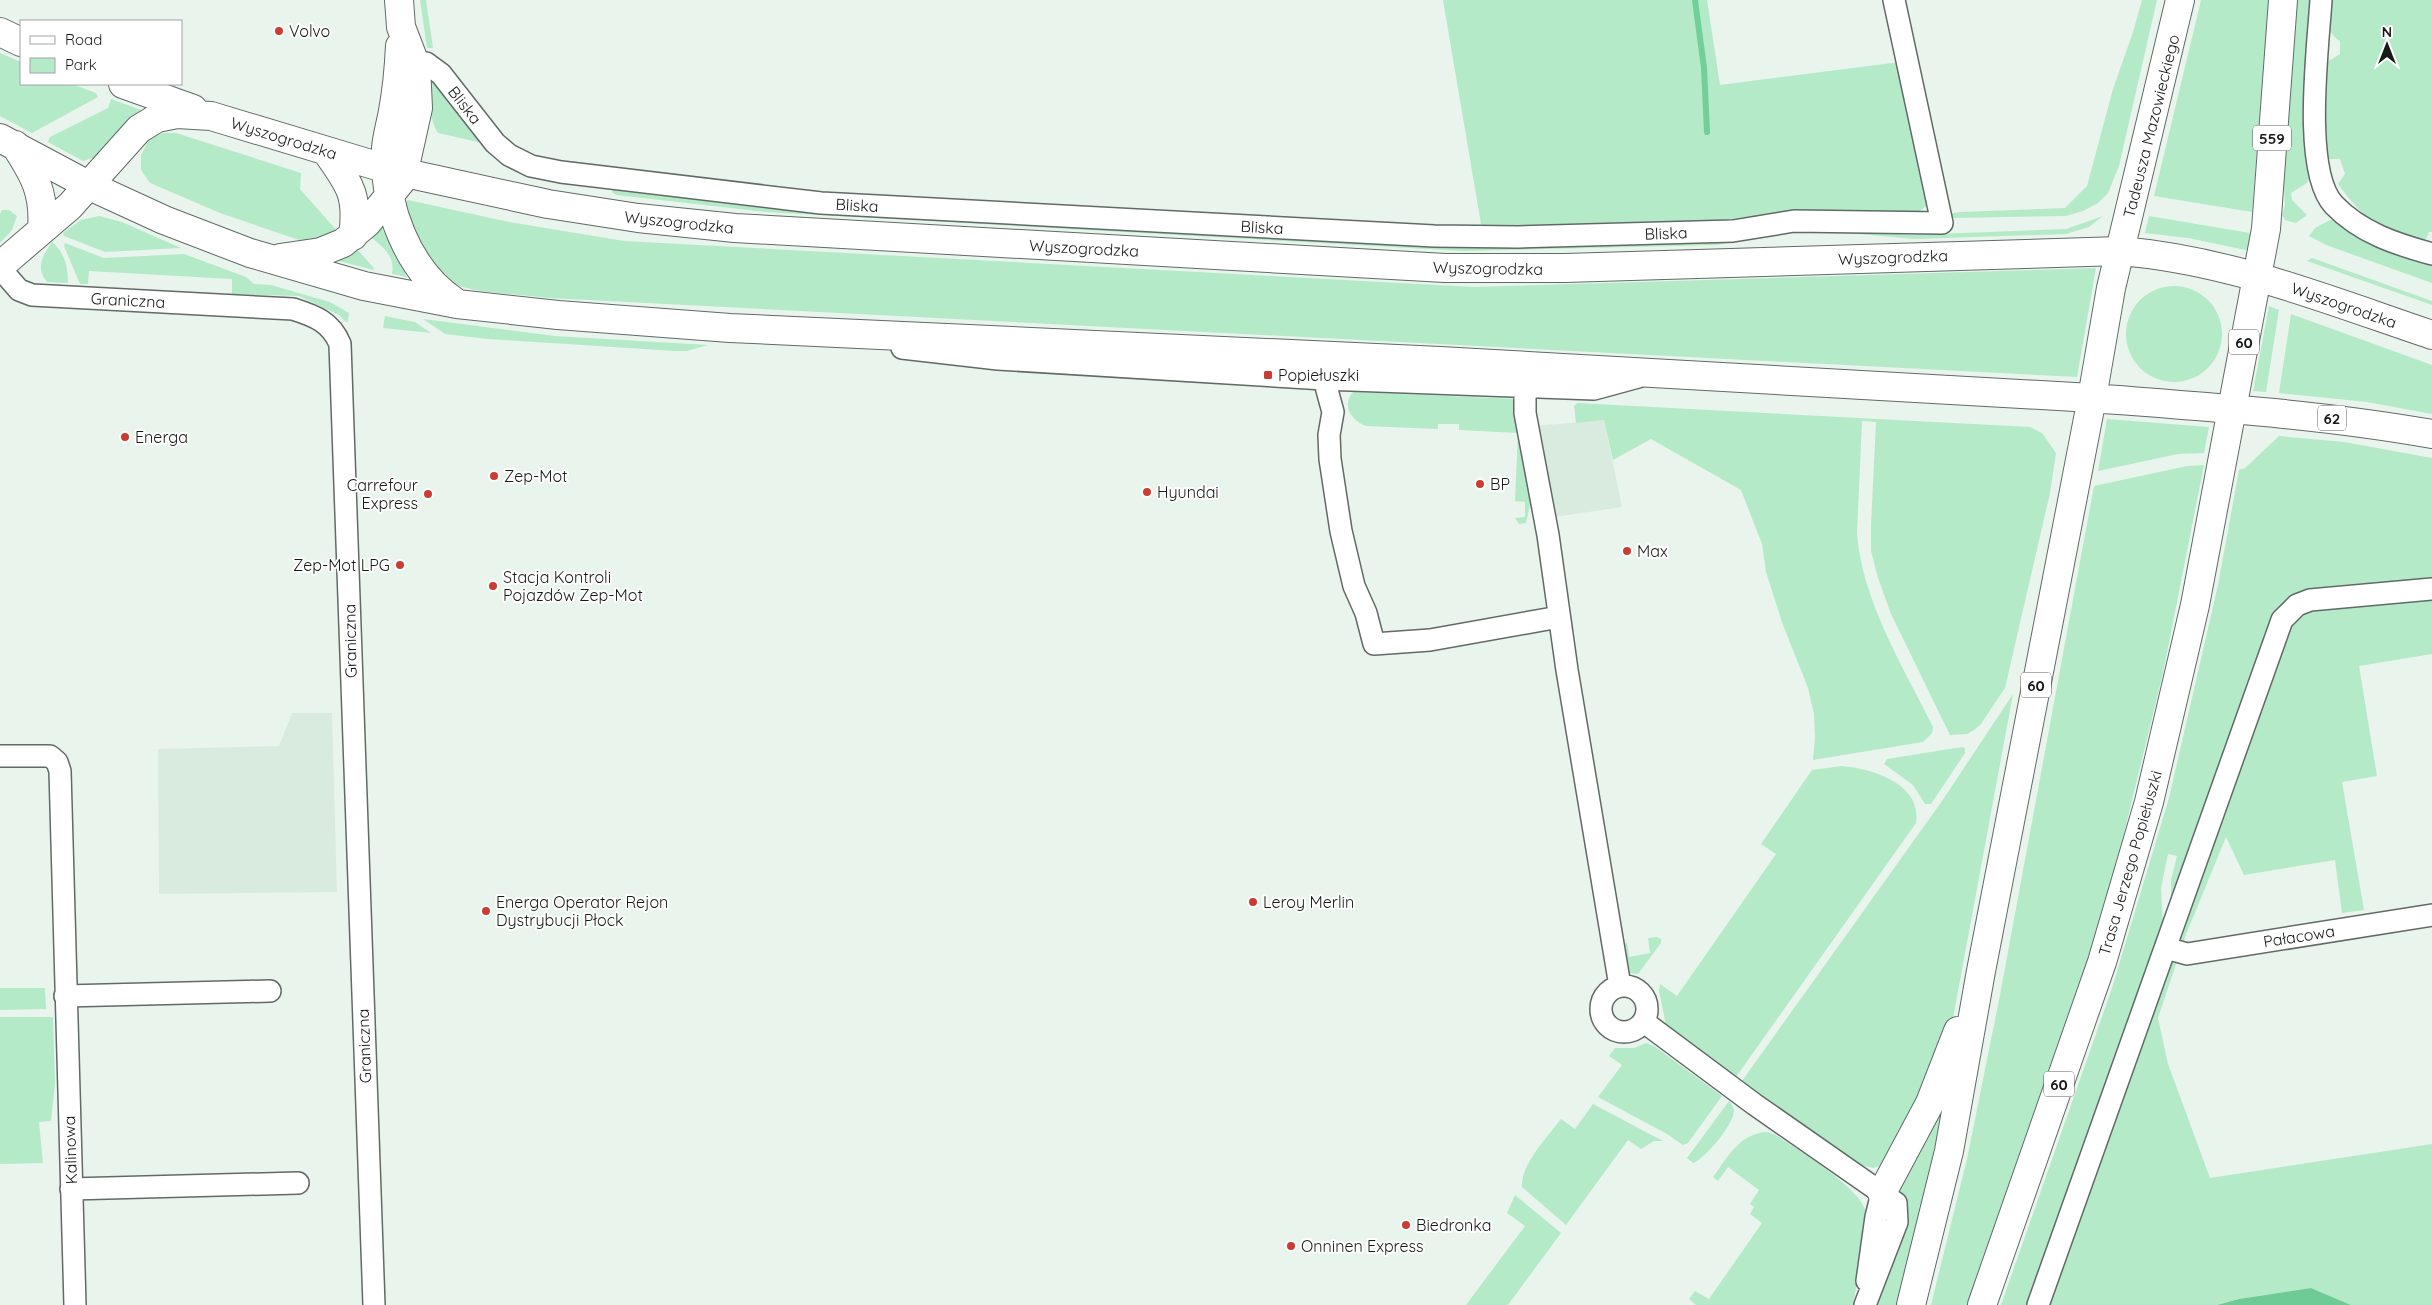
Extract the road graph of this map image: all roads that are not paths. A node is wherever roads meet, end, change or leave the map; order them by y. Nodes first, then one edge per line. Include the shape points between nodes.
1 (399, 0) edge
2 (1894, 0) edge
3 (2180, 0) edge
4 (2283, 0) edge
5 (2321, 0) edge
6 (0, 32) edge
7 (20, 42) edge
8 (407, 62) junction
9 (126, 85) edge
10 (211, 116) junction
11 (8, 142) edge
12 (326, 151) junction
13 (394, 180) junction
14 (90, 186) junction
15 (42, 229) junction
16 (353, 236) junction
17 (2120, 251) junction
18 (2432, 254) edge
19 (269, 260) junction
20 (0, 267) edge
21 (2256, 276) junction
22 (458, 304) junction
23 (730, 328) junction
24 (2432, 335) edge
25 (1652, 373) junction
26 (1324, 379) junction
27 (1528, 386) junction
28 (2092, 398) junction
29 (2231, 408) junction
30 (2432, 434) edge
31 (2432, 590) edge
32 (1559, 617) junction
33 (0, 756) edge
34 (2432, 915) edge
35 (2166, 948) junction
36 (1981, 971) junction
37 (1620, 986) junction
38 (270, 991) dead end
39 (66, 996) junction
40 (1644, 1022) junction
41 (298, 1183) dead end
42 (71, 1189) junction
43 (1882, 1193) junction
44 (74, 1305) edge
45 (374, 1305) edge
46 (1865, 1305) edge
47 (1911, 1305) edge
48 (1982, 1305) edge
49 (2038, 1305) edge

1 - 8 main road
2 - 8 street, Bliska via 1942,223 1794,221 1733,231 1434,236 821,203 596,177 524,164 501,150 441,74 426,63
3 - 17 main road, Tadeusza Mazowieckiego
4 - 21 main road, 559 via 2266,229
5 - 18 street via 2314,131 2321,184 2335,206 2363,229
6 - 7 main road
8 - 13 main road via 386,149
9 - 10 main road
10 - 12 main road, Wyszogrodzka
10 - 14 main road, Wyszogrodzka via 166,115 147,123
11 - 14 main road
11 - 15 main road via 37,181 43,204
12 - 13 main road, Wyszogrodzka
12 - 16 main road via 354,195
13 - 16 main road
13 - 17 main road, Wyszogrodzka via 684,224 1445,268 1565,268
13 - 22 main road via 400,230 422,272 435,288
14 - 15 main road, Wyszogrodzka
14 - 19 main road via 164,220
15 - 20 main road, Wyszogrodzka
16 - 19 main road via 321,252
17 - 21 main road, Wyszogrodzka via 2174,256
17 - 28 main road, Tadeusza Mazowieckiego via 2110,288
19 - 22 main road via 364,286
20 - 45 street, Graniczna via 19,290 32,294 294,309 322,320 336,333 340,344
21 - 24 main road, Wyszogrodzka
21 - 29 main road, 60
22 - 23 main road
23 - 25 main road
23 - 26 street via 998,359
25 - 27 street via 1594,389
25 - 28 main road
26 - 27 street
26 - 32 street via 1333,412 1329,435 1333,486 1354,586 1366,613 1374,644 1430,640
27 - 32 street via 1524,413 1548,535
28 - 29 main road
28 - 36 main road, 60
29 - 30 main road, 62 via 2372,423
29 - 48 main road, Trasa Jerzego Popiełuszki / 60 via 2195,605 2149,802 2102,962
31 - 35 street via 2310,600 2297,605 2282,620
32 - 37 street
33 - 39 street, Kalinowa via 50,756 58,765
34 - 35 street, Pałacowa via 2187,954
35 - 49 street
36 - 43 main road via 1930,1103
36 - 47 main road, 60 via 1949,1151
37 - 40 street via 1634,987 1644,996 1648,1009
37 - 40 street via 1603,998 1602,1018 1612,1029 1626,1032
38 - 39 street
39 - 42 street, Kalinowa
40 - 43 street
41 - 42 street
42 - 44 street, Kalinowa
43 - 46 street via 1896,1203 1897,1222

